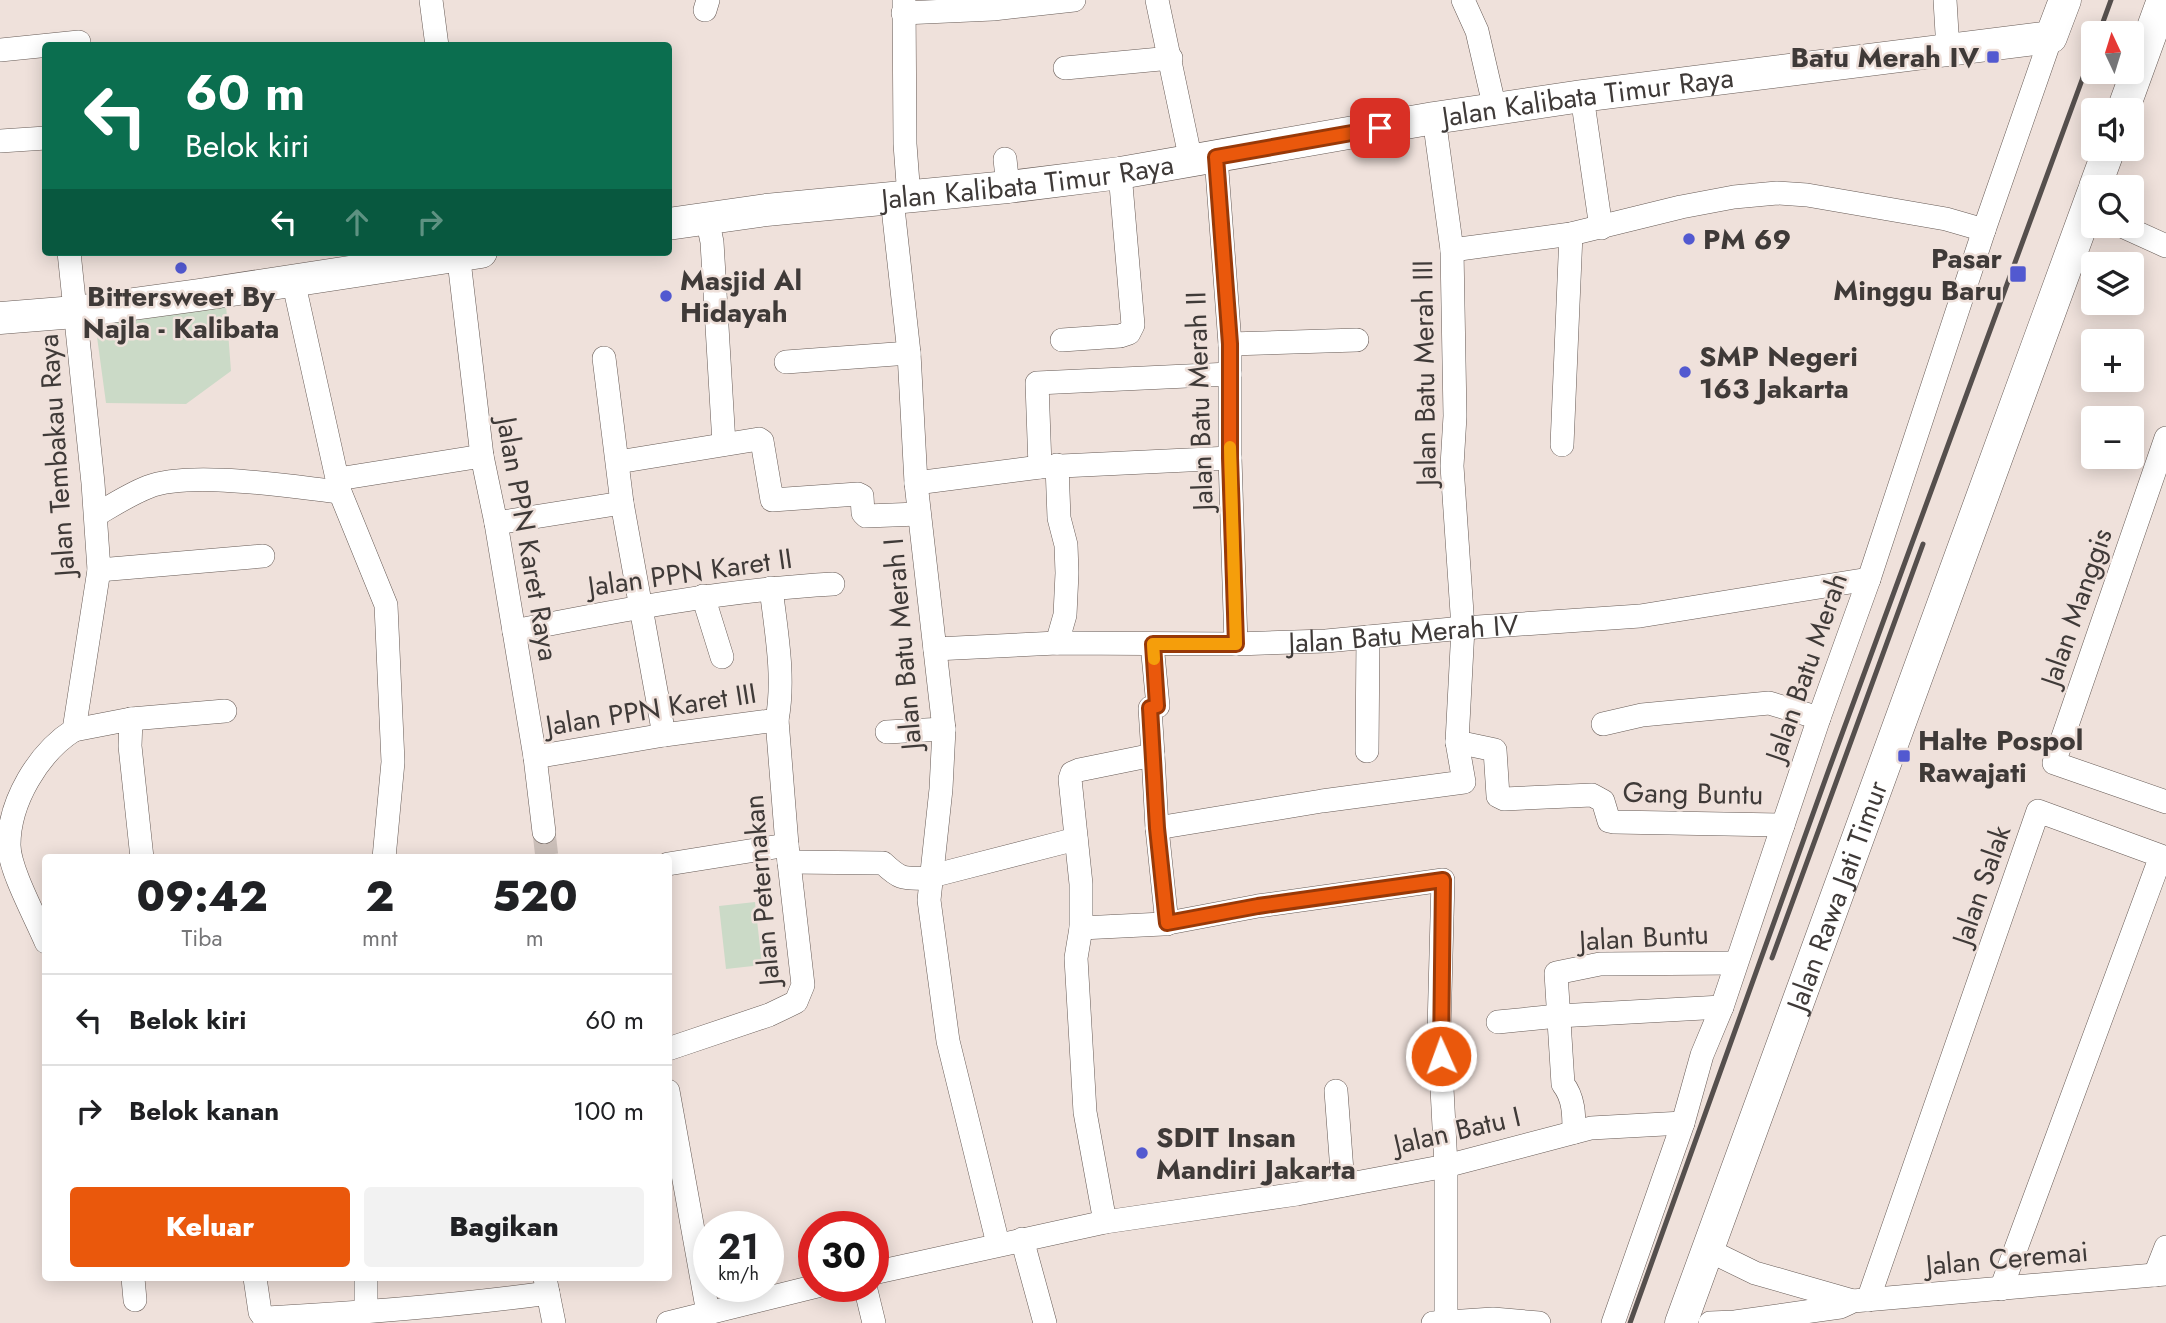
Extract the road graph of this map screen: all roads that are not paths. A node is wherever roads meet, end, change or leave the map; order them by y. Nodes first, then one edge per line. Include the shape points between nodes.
1 (431, 0) edge
2 (1074, 0) edge
3 (1157, 0) edge
4 (1463, 0) edge
5 (1945, 0) edge
6 (2066, 0) edge
7 (2163, 0) edge
8 (903, 7) edge
9 (2158, 32) edge
10 (2051, 37) junction
11 (436, 42) edge
12 (42, 46) edge
13 (0, 50) edge
14 (1948, 50) junction
15 (1171, 58) junction
16 (1065, 68) dead end
17 (1582, 96) junction
18 (2128, 98) edge
19 (1495, 109) junction
20 (1434, 118) junction
21 (42, 138) edge
22 (0, 141) edge
23 (1204, 159) junction
24 (1120, 173) junction
25 (900, 198) junction
26 (707, 218) junction
27 (672, 223) edge
28 (1601, 228) junction
29 (1984, 230) junction
30 (2081, 230) edge
31 (1571, 234) junction
32 (2144, 236) edge
33 (2166, 246) edge
34 (1452, 250) junction
35 (69, 256) edge
36 (425, 256) edge
37 (466, 256) edge
38 (343, 262) edge
39 (293, 280) junction
40 (75, 312) junction
41 (0, 318) edge
42 (1062, 340) dead end
43 (1357, 340) dead end
44 (1230, 344) junction
45 (909, 353) junction
46 (604, 358) dead end
47 (786, 362) dead end
48 (1230, 374) junction
49 (2166, 438) edge
50 (724, 444) junction
51 (1562, 445) dead end
52 (482, 456) junction
53 (1230, 458) junction
54 (618, 462) junction
55 (1048, 466) junction
56 (916, 483) junction
57 (339, 485) junction
58 (622, 503) junction
59 (919, 514) junction
60 (96, 515) junction
61 (496, 523) junction
62 (263, 556) dead end
63 (99, 570) junction
64 (1868, 579) junction
65 (833, 584) dead end
66 (771, 588) junction
67 (703, 596) junction
68 (640, 606) junction
69 (1463, 628) junction
70 (514, 631) junction
71 (1368, 638) junction
72 (1057, 643) junction
73 (1153, 644) junction
74 (1236, 644) junction
75 (935, 649) junction
76 (722, 657) dead end
77 (225, 711) dead end
78 (1819, 718) junction
79 (131, 719) junction
80 (777, 720) junction
81 (1603, 724) dead end
82 (944, 729) junction
83 (74, 730) junction
84 (887, 732) dead end
85 (664, 734) junction
86 (1457, 742) junction
87 (1367, 751) dead end
88 (1153, 755) junction
89 (535, 757) junction
90 (2166, 802) edge
91 (1783, 825) junction
92 (1157, 828) junction
93 (544, 832) tunnel mouth
94 (1076, 839) junction
95 (788, 853) junction
96 (142, 854) edge
97 (384, 854) edge
98 (672, 864) edge
99 (932, 877) junction
100 (1167, 923) junction
101 (1081, 928) junction
102 (42, 932) edge
103 (1736, 963) junction
104 (1722, 1007) junction
105 (1558, 1016) junction
106 (1498, 1022) dead end
107 (672, 1048) edge
108 (1336, 1091) dead end
109 (672, 1113) edge
110 (1683, 1123) junction
111 (1574, 1132) junction
112 (1446, 1166) junction
113 (1343, 1185) junction
114 (1105, 1222) junction
115 (1022, 1239) junction
116 (998, 1244) junction
117 (2166, 1247) edge
118 (1708, 1250) junction
119 (889, 1269) edge
120 (2161, 1275) edge
121 (255, 1281) edge
122 (366, 1281) edge
123 (546, 1285) edge
124 (2001, 1289) junction
125 (798, 1291) edge
126 (1861, 1301) junction
127 (869, 1302) edge
128 (366, 1311) junction
129 (708, 1313) junction
130 (257, 1319) edge
131 (321, 1319) edge
132 (1441, 1322) edge
133 (554, 1323) edge
134 (668, 1323) edge
135 (874, 1323) edge
136 (1045, 1323) edge
137 (1539, 1323) edge
138 (1612, 1323) edge
139 (1681, 1323) edge
140 (1710, 1323) edge

1 - 11 street
2 - 8 street via 993,9
3 - 15 street, Jalan Batu Merah II
4 - 19 street via 1477,31
5 - 14 street
6 - 10 street
7 - 9 street
8 - 25 street, Jalan Batu Merah I via 905,144
9 - 18 street
10 - 14 street, Jalan Kalibata Timur Raya
10 - 29 street
12 - 13 street
14 - 17 street, Jalan Kalibata Timur Raya
15 - 16 street
15 - 23 street, Jalan Batu Merah II
17 - 19 street, Jalan Kalibata Timur Raya
17 - 28 street
19 - 20 street, Jalan Kalibata Timur Raya
20 - 23 street, Jalan Kalibata Timur Raya
20 - 34 street, Jalan Batu Merah III
21 - 22 street
23 - 24 street, Jalan Kalibata Timur Raya
23 - 44 street, Jalan Batu Merah II
24 - 25 street, Jalan Kalibata Timur Raya via 1006,173
24 - 42 street via 1133,325 1129,333 1120,336
25 - 26 street, Jalan Kalibata Timur Raya
25 - 45 street, Jalan Batu Merah I
26 - 27 street, Jalan Kalibata Timur Raya
26 - 50 street
28 - 29 street via 1681,207 1777,193 1946,219
28 - 31 street
29 - 64 street, Jalan Batu Merah
30 - 118 street, Jalan Rawa Jati Timur
31 - 34 street
31 - 51 street
32 - 33 street
34 - 69 street, Jalan Batu Merah III via 1452,466
35 - 40 street, Jalan Tembakau Raya
36 - 38 street
37 - 52 street, Jalan PPN Karet Raya
38 - 39 street
39 - 40 street
39 - 57 street
40 - 41 street
40 - 60 street, Jalan Tembakau Raya
43 - 44 street
44 - 48 street, Jalan Batu Merah II
45 - 47 street
45 - 56 street, Jalan Batu Merah I
46 - 54 street
48 - 53 street, Jalan Batu Merah II
48 - 55 street via 1037,383
49 - 90 street, Jalan Manggis via 2054,764
50 - 54 street
50 - 59 street via 761,439 772,500 859,495 866,516
52 - 57 street
52 - 61 street, Jalan PPN Karet Raya
53 - 55 street
53 - 74 street, Jalan Batu Merah II
54 - 58 street
55 - 56 street
55 - 72 street via 1066,545 1065,615
56 - 59 street, Jalan Batu Merah I
57 - 60 street via 177,481 147,487
57 - 97 street via 386,604 393,762
58 - 61 street
58 - 68 street
59 - 75 street, Jalan Batu Merah I
60 - 63 street, Jalan Tembakau Raya
61 - 70 street, Jalan PPN Karet Raya
62 - 63 street
63 - 83 street, Jalan Tembakau Raya
64 - 69 street, Jalan Batu Merah IV via 1640,617
64 - 78 street, Jalan Batu Merah
65 - 66 street, Jalan PPN Karet II
66 - 67 street, Jalan PPN Karet II
66 - 80 street, Jalan Peternakan via 780,678
67 - 68 street, Jalan PPN Karet II
67 - 76 street
68 - 70 street, Jalan PPN Karet II
68 - 85 street
69 - 71 street, Jalan Batu Merah IV
69 - 86 street, Jalan Batu Merah III
70 - 89 street, Jalan PPN Karet Raya
71 - 74 street, Jalan Batu Merah IV
71 - 87 street
72 - 73 street, Jalan Batu Merah IV
72 - 75 street, Jalan Batu Merah IV
73 - 74 street, Jalan Batu Merah IV
73 - 88 street via 1157,706 1150,708
75 - 82 street, Jalan Batu Merah I
77 - 79 street
78 - 81 street via 1769,703 1642,715
78 - 91 street, Jalan Batu Merah
79 - 83 street
79 - 96 street
80 - 85 street, Jalan PPN Karet III
80 - 95 street, Jalan Peternakan
82 - 84 street
82 - 99 street, Jalan Batu Merah I
83 - 102 street via 61,739 30,778 18,800 9,846
85 - 89 street, Jalan PPN Karet III
86 - 91 street, Gang Buntu via 1495,750 1498,796 1504,799 1592,795 1603,802 1609,821 1614,822
86 - 92 street, Jalan Batu Merah III via 1464,782
88 - 92 street
88 - 94 street via 1072,773
89 - 93 street, Jalan PPN Karet Raya
91 - 103 street, Jalan Batu Merah
92 - 100 street
94 - 99 street
94 - 101 street
95 - 98 street
95 - 99 street via 883,863 906,879
95 - 107 street, Jalan Peternakan via 803,985 796,1002
99 - 116 street, Jalan Batu Merah I via 929,900 948,1041
100 - 101 street
100 - 112 street via 1443,880 1439,1030
101 - 114 street via 1076,958 1085,1112
103 - 104 street, Jalan Batu Merah
103 - 105 street, Jalan Buntu via 1600,964 1556,973
104 - 105 street
104 - 110 street, Jalan Batu Merah via 1702,1055
105 - 106 street
105 - 111 street via 1563,1084 1573,1103
108 - 113 street
109 - 129 street
110 - 111 street, Jalan Batu I
110 - 138 street, Jalan Batu Merah
111 - 112 street, Jalan Batu I
112 - 113 street, Jalan Batu I
112 - 132 street
113 - 114 street, Jalan Batu I
114 - 115 street, Jalan Batu I
115 - 116 street, Jalan Batu I
115 - 136 street
116 - 119 street, Jalan Batu I
117 - 120 street
118 - 126 street, Jalan Ceremai via 1755,1273
118 - 139 street, Jalan Rawa Jati Timur
120 - 124 street, Jalan Ceremai
121 - 130 street
122 - 128 street
123 - 128 street via 485,1302
123 - 133 street
124 - 126 street, Jalan Ceremai
124 - 126 street, Jalan Salak via 2161,856 2038,811
125 - 129 street
126 - 140 street, Jalan Ceremai
127 - 135 street
128 - 131 street
129 - 134 street
130 - 131 street
132 - 137 street via 1493,1319

